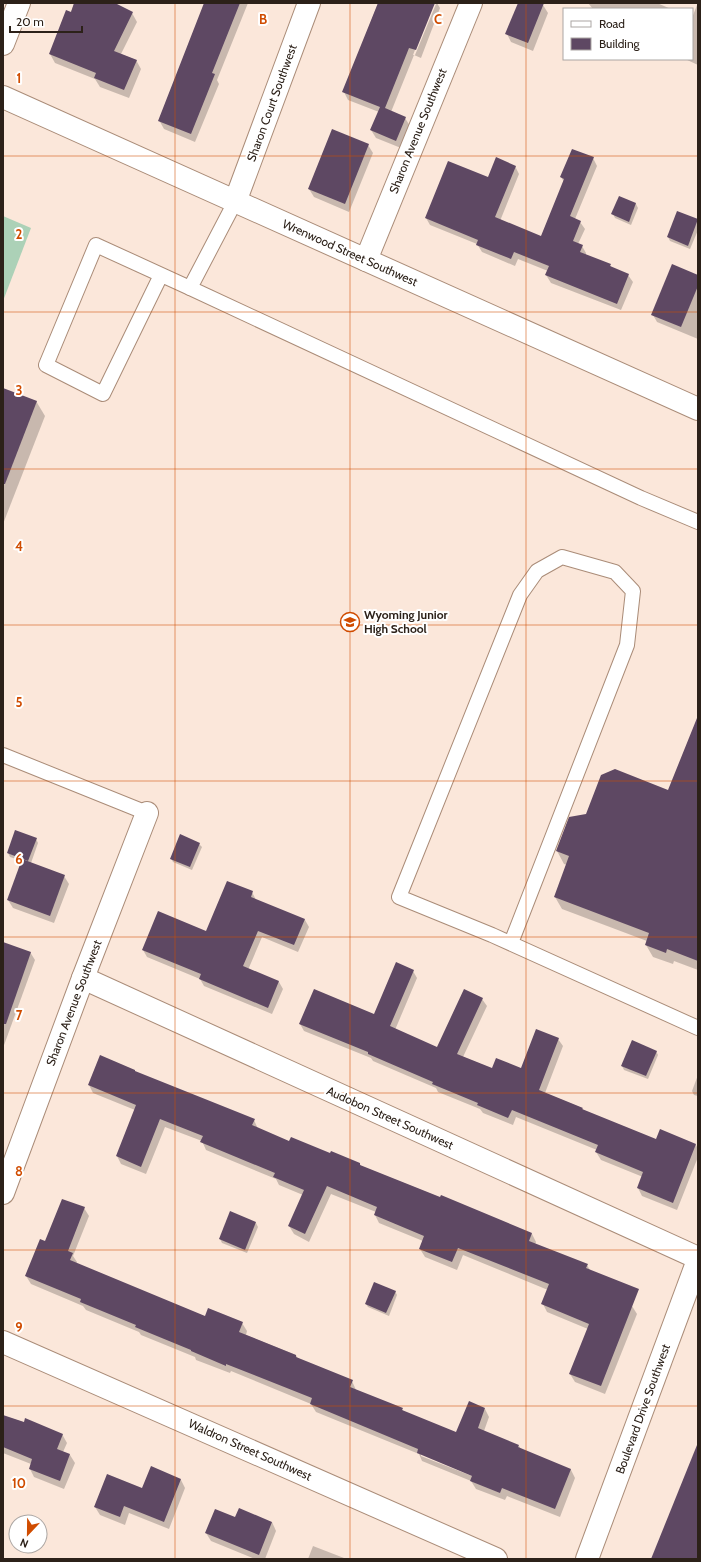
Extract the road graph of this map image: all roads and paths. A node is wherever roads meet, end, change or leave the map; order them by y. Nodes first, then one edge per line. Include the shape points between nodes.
1 (18, 3) edge
2 (309, 3) edge
3 (471, 3) edge
4 (3, 44) edge
5 (3, 97) edge
6 (235, 202) junction
7 (366, 260) junction
8 (162, 275) junction
9 (190, 288) junction
10 (698, 409) edge
11 (698, 522) edge
12 (3, 755) edge
13 (147, 814) joint
14 (511, 943) junction
15 (82, 978) junction
16 (698, 1028) edge
17 (3, 1194) edge
18 (698, 1259) edge
19 (3, 1342) edge
20 (496, 1559) edge
21 (587, 1559) edge

1 - 4 street
2 - 6 street, Sharon Court Southwest
3 - 7 street, Sharon Avenue Southwest
5 - 6 street, Wrenwood Street Southwest
6 - 7 street, Wrenwood Street Southwest
6 - 9 lane
7 - 10 street, Wrenwood Street Southwest
8 - 8 lane via 96,245 46,365 103,394
8 - 9 lane
9 - 11 lane
12 - 13 lane
13 - 15 street, Sharon Avenue Southwest
14 - 14 lane via 399,897 520,595 537,572 562,558 614,572 633,591 627,645
14 - 16 lane
15 - 17 street, Sharon Avenue Southwest
15 - 18 street, Audobon Street Southwest
18 - 21 street, Boulevard Drive Southwest
19 - 20 street, Waldron Street Southwest

